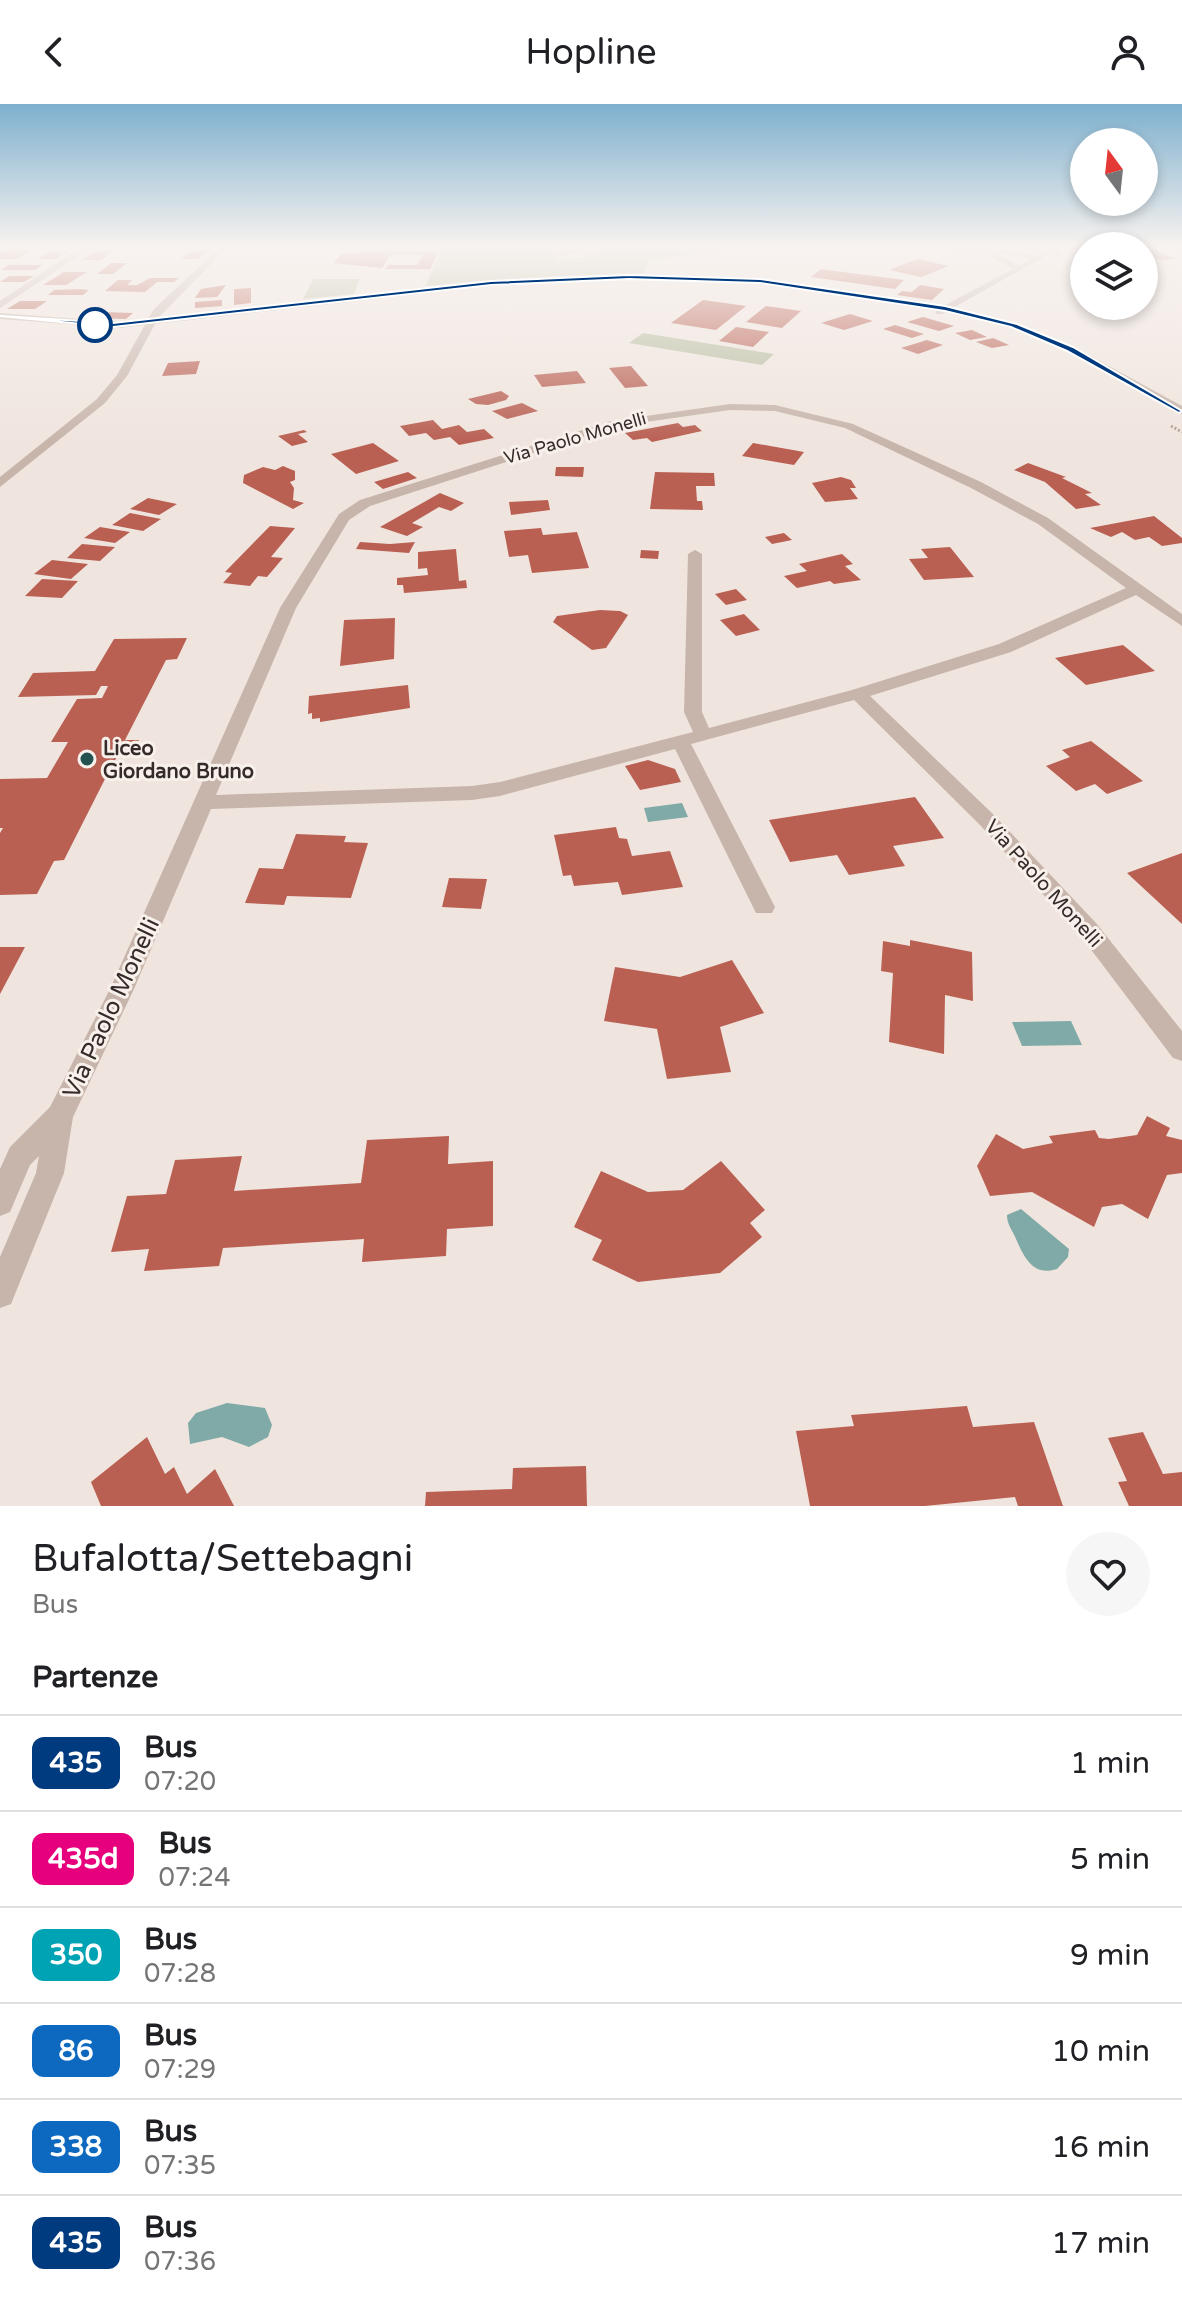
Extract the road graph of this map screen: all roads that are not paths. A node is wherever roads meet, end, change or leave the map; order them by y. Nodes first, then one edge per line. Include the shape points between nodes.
1 (158, 312) edge
2 (228, 312) edge
3 (254, 312) edge
4 (950, 312) edge
5 (954, 312) edge
6 (0, 316) edge
7 (212, 317) junction
8 (152, 321) junction
9 (59, 323) junction
10 (138, 349) junction
11 (1182, 411) edge
12 (1177, 427) edge
13 (0, 483) edge
14 (695, 554) dead end
15 (1136, 589) junction
16 (1182, 621) edge
17 (858, 694) junction
18 (703, 734) junction
19 (680, 741) junction
20 (205, 802) junction
21 (764, 907) dead end
22 (1182, 1050) edge
23 (60, 1116) junction
24 (0, 1202) edge
25 (0, 1293) edge

1 - 8 street
2 - 8 street
3 - 7 street
4 - 12 street via 1047,345
5 - 11 street via 1049,339
6 - 9 street
7 - 8 street
7 - 10 street via 170,328
8 - 9 street
8 - 10 street
9 - 10 street
10 - 13 street via 101,401
14 - 18 street via 693,712
15 - 16 street, Via Paolo Monelli
15 - 17 street via 1005,648
15 - 20 street, Via Paolo Monelli via 1018,507 936,464 826,418 741,406 615,423 352,510 288,608
17 - 18 street
17 - 22 street, Via Paolo Monelli via 987,820 1088,929
18 - 19 street
19 - 20 street via 472,793
19 - 21 street
20 - 23 street, Via Paolo Monelli
23 - 24 street, Via Paolo Monelli via 20,1156
23 - 25 street via 50,1173

